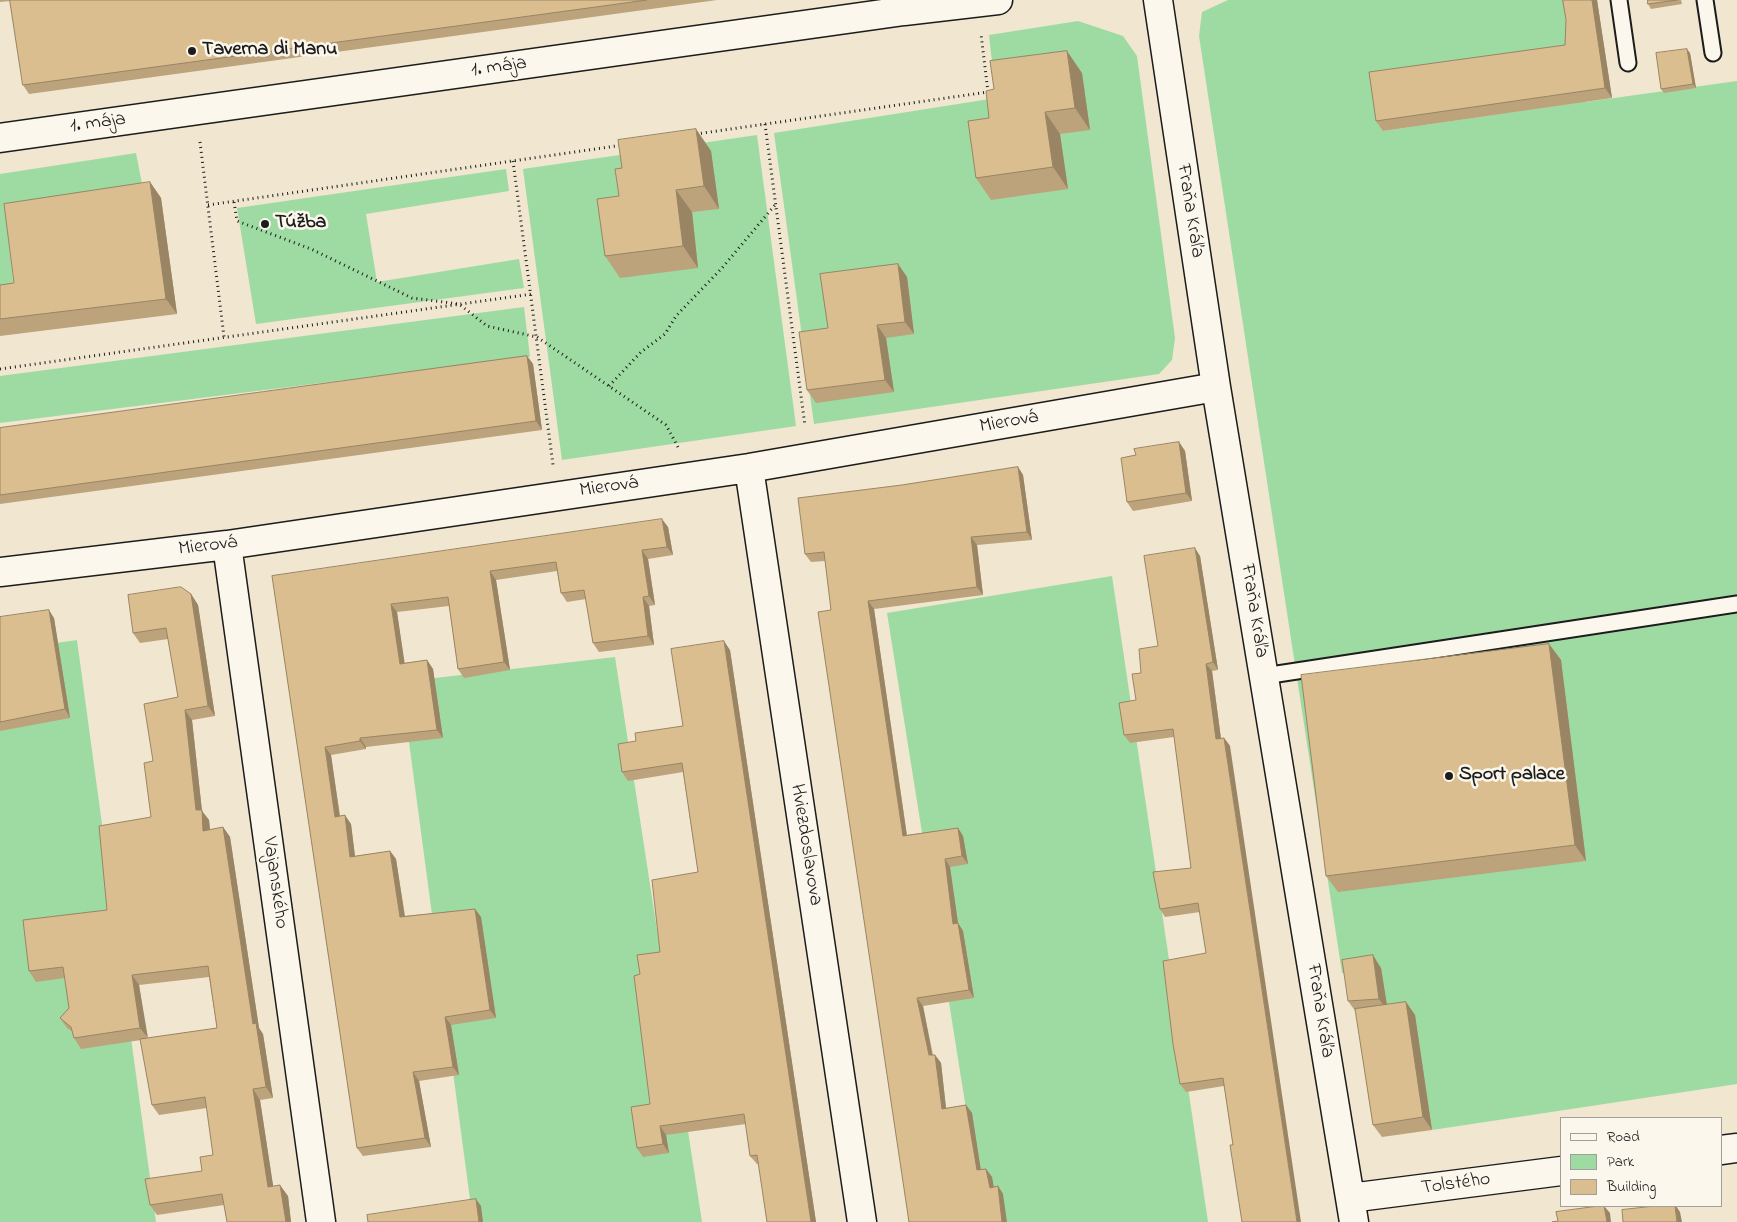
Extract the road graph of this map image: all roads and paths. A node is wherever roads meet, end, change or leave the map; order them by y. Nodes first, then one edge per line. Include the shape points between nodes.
1 (1158, 0) edge
2 (1619, 0) edge
3 (1705, 0) edge
4 (903, 5) edge
5 (982, 7) edge
6 (1713, 53) dead end
7 (1628, 63) dead end
8 (765, 124) junction
9 (687, 136) edge
10 (0, 138) edge
11 (200, 140) dead end
12 (629, 144) edge
13 (513, 161) junction
14 (234, 202) junction
15 (775, 204) junction
16 (208, 206) junction
17 (532, 294) junction
18 (459, 304) junction
19 (224, 337) junction
20 (537, 337) junction
21 (0, 369) edge
22 (609, 386) junction
23 (1216, 387) junction
24 (806, 434) dead end
25 (681, 452) dead end
26 (749, 468) junction
27 (557, 496) junction
28 (227, 545) junction
29 (0, 572) edge
30 (1737, 604) edge
31 (1264, 676) junction
32 (1737, 1148) edge
33 (1722, 1150) edge
34 (1560, 1171) edge
35 (1352, 1210) edge
36 (321, 1222) edge
37 (862, 1222) edge

1 - 23 street, Fraňa Kráľa
2 - 7 lane
3 - 6 lane
4 - 5 street, 1. mája
4 - 10 street, 1. mája
5 - 8 path via 988,92
8 - 9 path
8 - 15 path
11 - 16 path
12 - 13 path
13 - 14 path
13 - 17 path
14 - 16 path
14 - 18 path via 237,221 311,249 412,298
15 - 22 path via 722,268 676,316 665,334 641,352
15 - 24 path
16 - 19 path
17 - 18 path
17 - 20 path
18 - 19 path
18 - 20 path via 487,326
19 - 21 path
20 - 22 path
20 - 27 path
22 - 25 path via 666,425
23 - 26 street, Mierová
23 - 31 street, Fraňa Kráľa
26 - 27 street, Mierová
26 - 37 street, Hviezdoslavova
27 - 28 street, Mierová
28 - 29 street, Mierová
28 - 36 street, Vajanského
30 - 31 lane
31 - 35 street, Fraňa Kráľa
32 - 33 street
34 - 35 street, Tolstého

